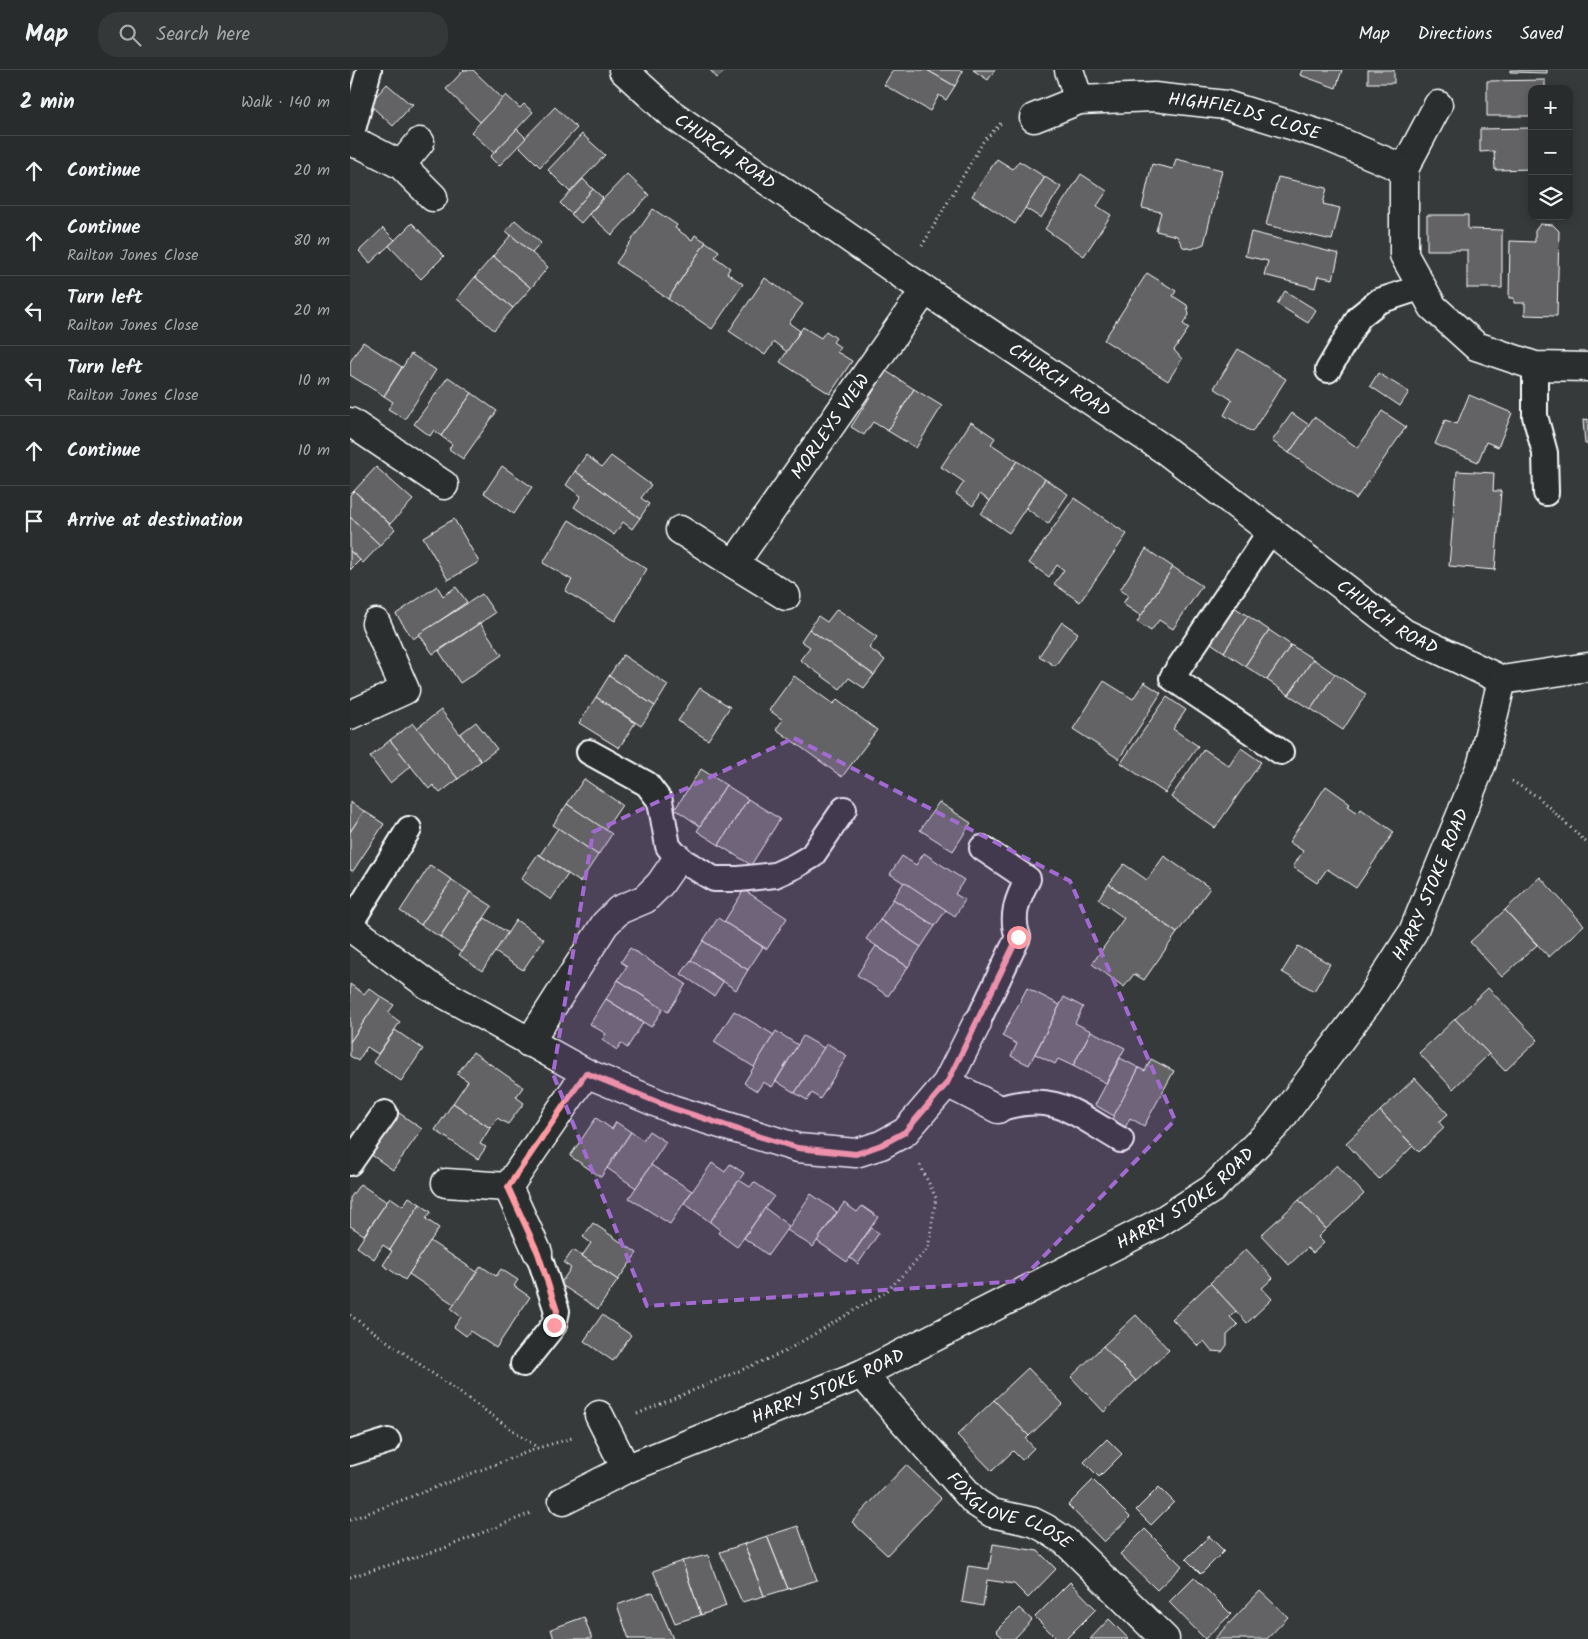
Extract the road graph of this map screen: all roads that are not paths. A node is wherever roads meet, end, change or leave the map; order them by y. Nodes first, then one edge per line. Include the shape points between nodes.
1 (369, 70) edge
2 (623, 70) edge
3 (1069, 70) edge
4 (1079, 100) junction
5 (1438, 104) dead end
6 (1034, 118) road end
7 (350, 142) edge
8 (420, 142) dead end
9 (401, 165) junction
10 (1404, 169) junction
11 (432, 197) dead end
12 (915, 283) junction
13 (1422, 287) junction
14 (1535, 366) junction
15 (1588, 367) edge
16 (1328, 370) dead end
17 (350, 422) edge
18 (444, 485) dead end
19 (1546, 493) dead end
20 (680, 530) dead end
21 (1271, 530) junction
22 (734, 564) junction
23 (786, 596) dead end
24 (376, 623) dead end
25 (1588, 667) edge
26 (1502, 680) junction
27 (350, 715) edge
28 (589, 752) dead end
29 (1281, 752) dead end
30 (844, 809) dead end
31 (410, 829) dead end
32 (982, 848) dead end
33 (678, 858) junction
34 (352, 933) edge
35 (976, 1023) joint
36 (530, 1043) junction
37 (586, 1073) junction
38 (947, 1083) junction
39 (998, 1109) joint
40 (385, 1112) dead end
41 (1121, 1140) dead end
42 (351, 1160) edge
43 (446, 1183) dead end
44 (508, 1187) junction
45 (538, 1253) joint
46 (523, 1364) dead end
47 (862, 1374) junction
48 (602, 1421) road end
49 (388, 1441) dead end
50 (350, 1453) edge
51 (626, 1469) junction
52 (563, 1500) road end
53 (1166, 1639) edge

1 - 7 lane
2 - 12 street, CHURCH ROAD via 670,113
3 - 4 street
4 - 6 street, HIGHFIELDS CLOSE
4 - 10 street, HIGHFIELDS CLOSE via 1154,97 1226,104 1326,136
5 - 10 street
7 - 9 street
8 - 9 street
9 - 11 street
10 - 13 street via 1404,255
12 - 21 street, CHURCH ROAD via 1165,450
12 - 22 street, MORLEYS VIEW
13 - 14 street via 1433,307 1476,346
13 - 16 lane via 1379,302 1359,317
14 - 15 street
14 - 19 lane via 1535,416 1545,453
17 - 18 street
20 - 22 street
21 - 26 street, CHURCH ROAD via 1404,633
21 - 29 lane via 1172,678
22 - 23 street
24 - 27 street via 405,690
25 - 26 street
26 - 47 street, HARRY STOKE ROAD via 1482,763 1413,932 1369,1002 1276,1125 1212,1188 1157,1224
28 - 33 lane via 647,784 660,801 668,846
30 - 33 lane via 812,856 775,874 714,879
31 - 34 lane
32 - 35 lane via 1028,878 1017,898 1013,925 1018,937
33 - 36 street via 645,899 619,910 605,924
34 - 36 street via 428,985
35 - 38 street
36 - 37 street
37 - 38 street via 672,1108 798,1148 856,1154 905,1132
37 - 44 street
38 - 39 street
39 - 41 lane via 1017,1103 1061,1105
40 - 42 lane
43 - 44 street
44 - 45 street
45 - 46 lane via 557,1311 554,1325
47 - 51 street, HARRY STOKE ROAD
47 - 53 street, FOXGLOVE CLOSE via 975,1502 992,1513 1045,1528 1065,1542
48 - 51 street
49 - 50 lane
51 - 52 street, HARRY STOKE ROAD

